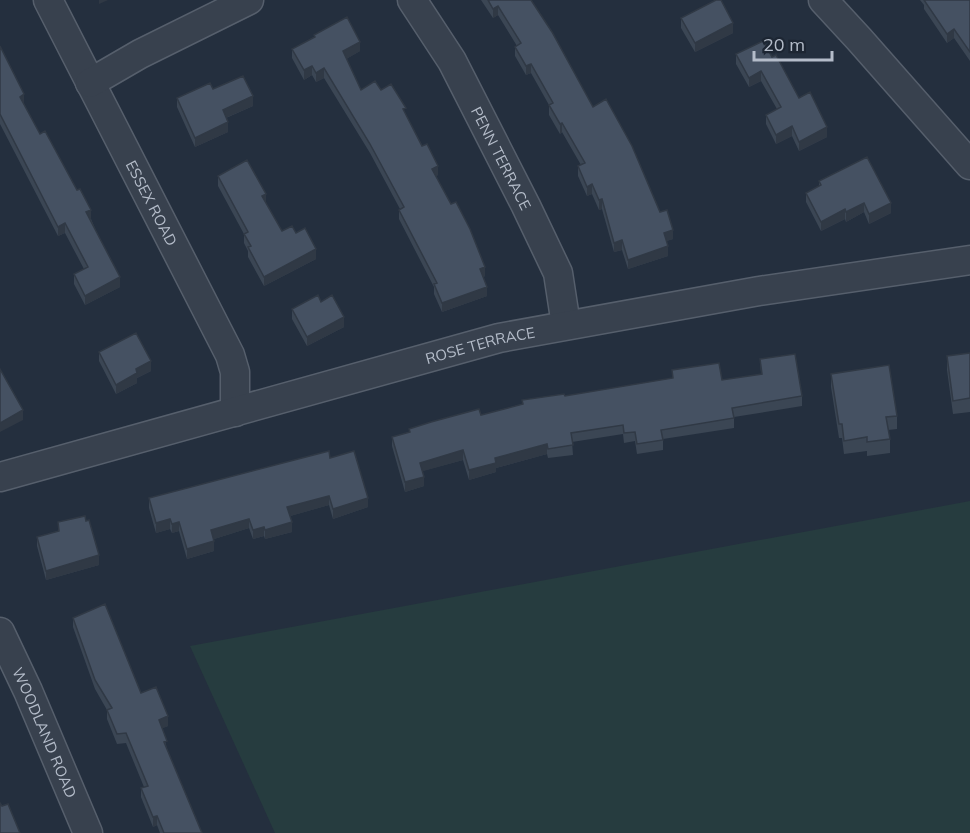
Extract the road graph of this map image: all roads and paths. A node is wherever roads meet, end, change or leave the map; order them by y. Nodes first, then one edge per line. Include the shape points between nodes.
1 (48, 0) edge
2 (249, 0) edge
3 (412, 0) edge
4 (823, 0) edge
5 (90, 83) junction
6 (970, 165) edge
7 (970, 260) edge
8 (566, 325) junction
9 (235, 412) junction
10 (0, 477) edge
11 (0, 632) edge
12 (88, 833) edge

1 - 5 street, ESSEX ROAD
2 - 5 street
3 - 8 street, PENN TERRACE via 452,61 558,273
4 - 6 street
5 - 9 street, ESSEX ROAD via 230,355 235,372
7 - 8 street, ROSE TERRACE
8 - 9 street, ROSE TERRACE via 499,338
9 - 10 street, ROSE TERRACE
11 - 12 street, WOODLAND ROAD

